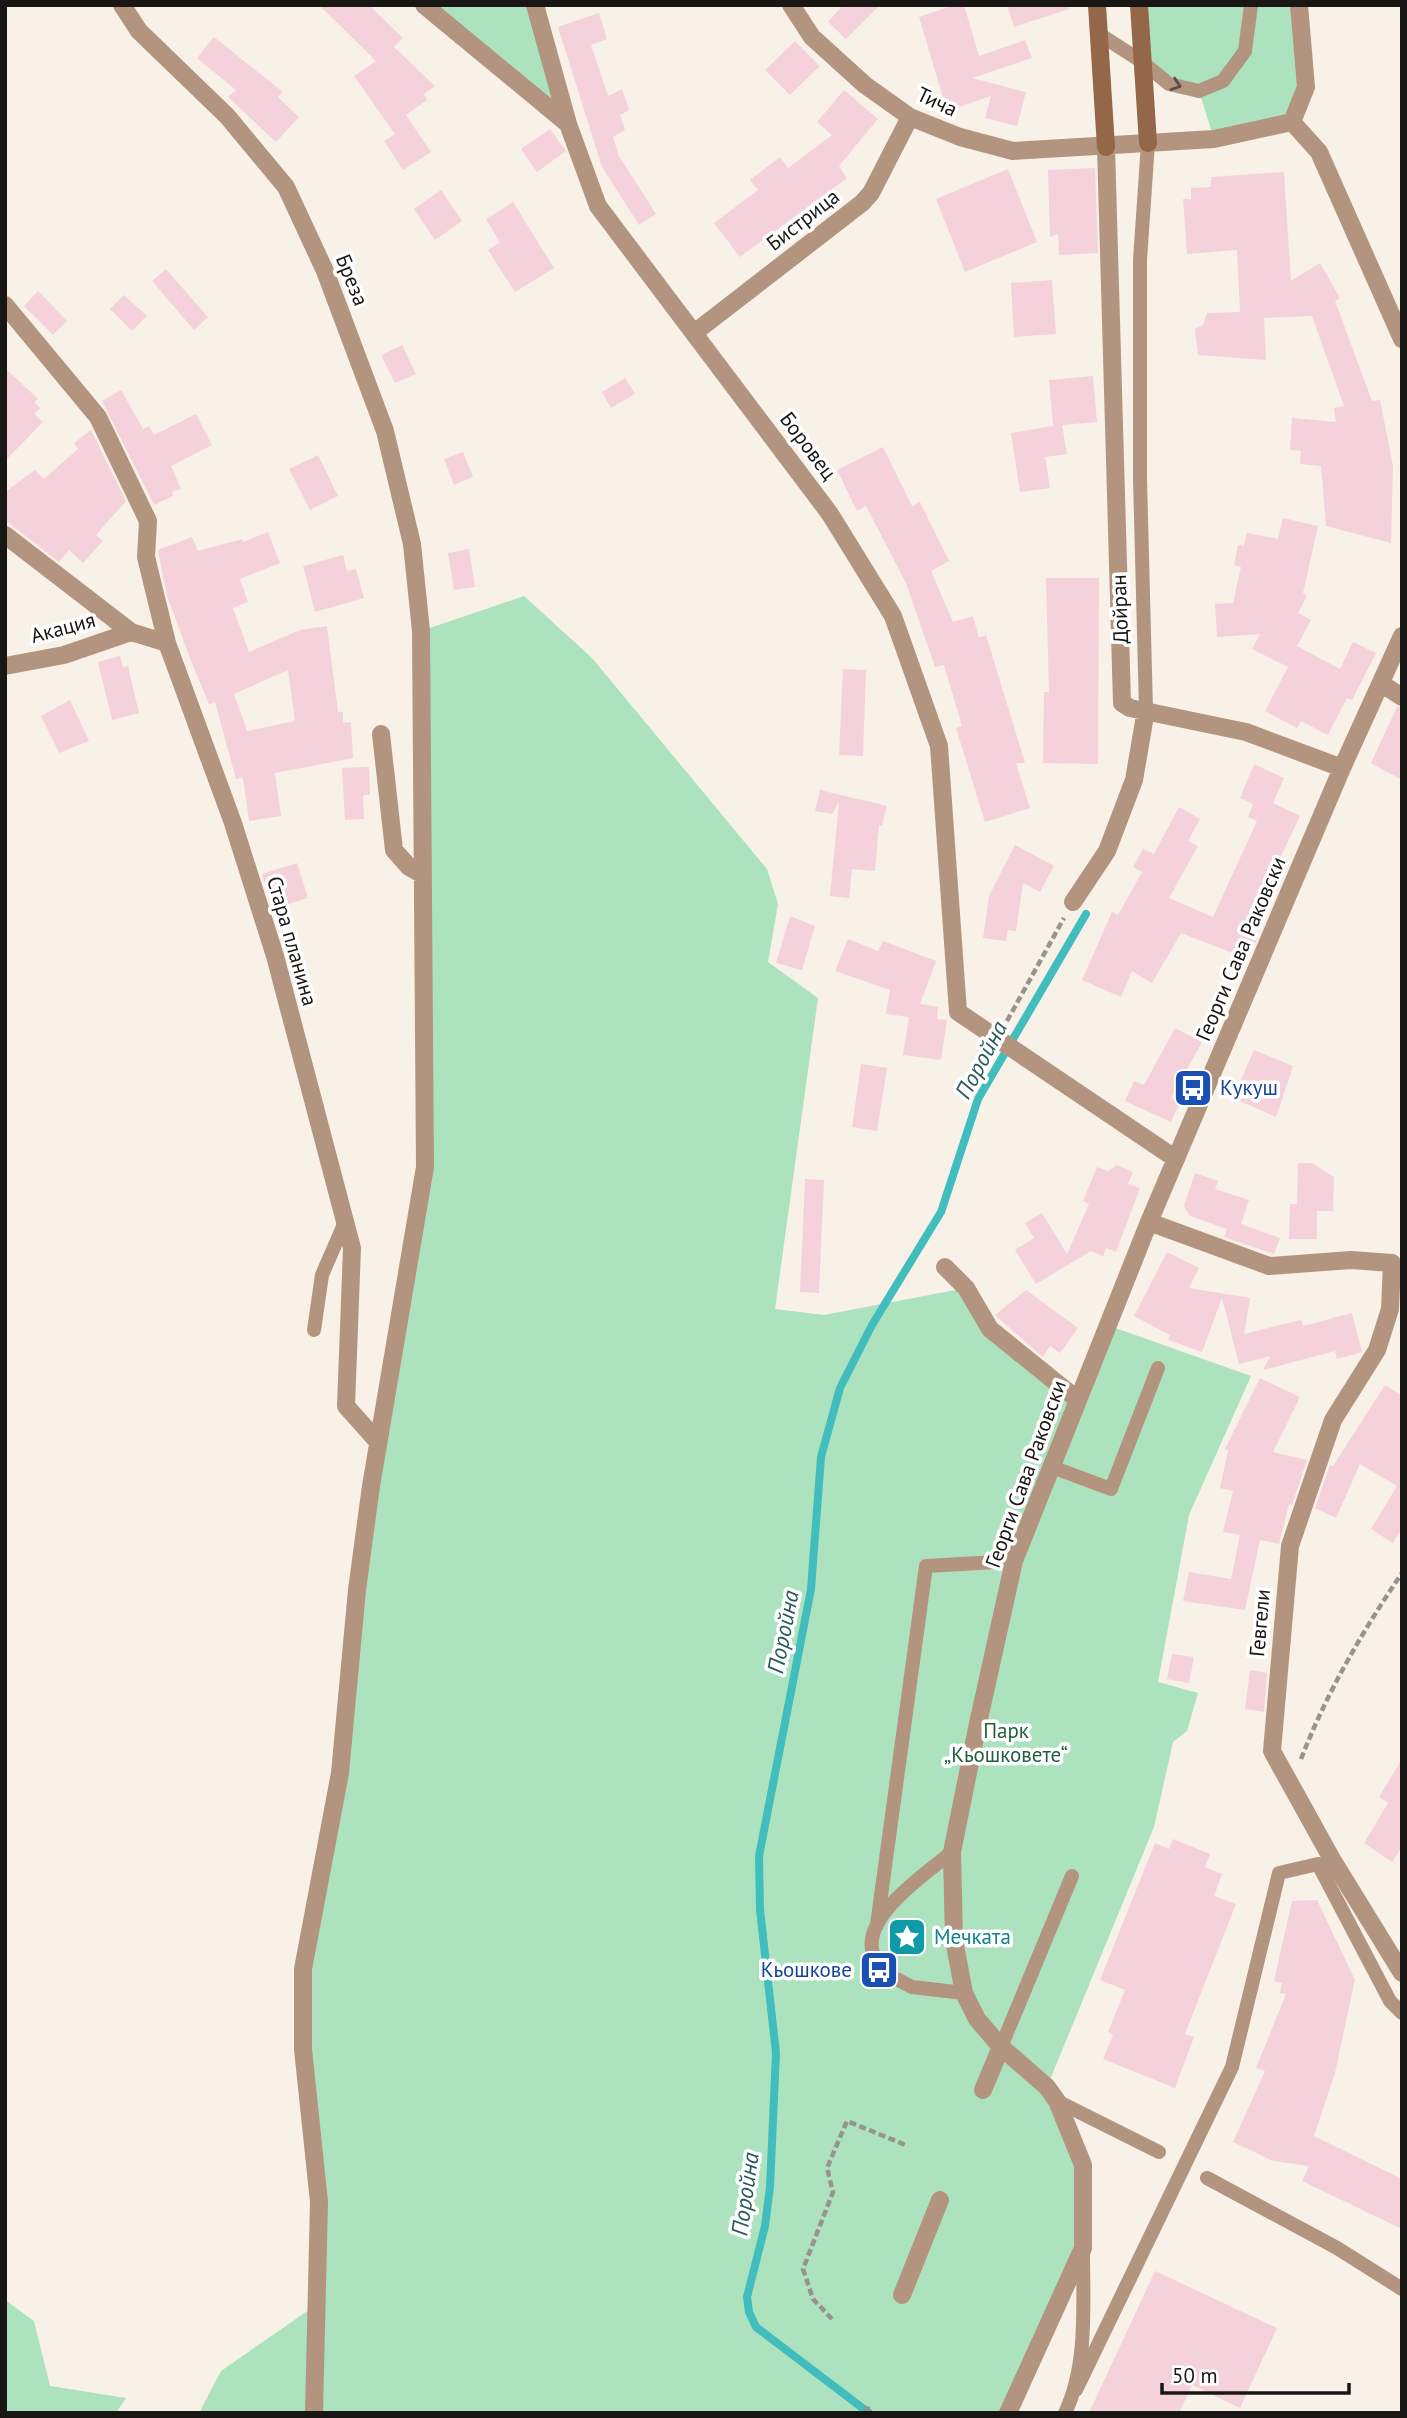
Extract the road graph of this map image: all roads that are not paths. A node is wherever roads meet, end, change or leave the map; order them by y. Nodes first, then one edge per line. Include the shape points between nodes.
1 (122, 5) edge
2 (424, 5) edge
3 (535, 5) edge
4 (791, 5) edge
5 (1097, 5) edge
6 (1139, 5) edge
7 (1251, 5) edge
8 (1299, 5) edge
9 (1099, 34) junction
10 (1141, 61) junction
11 (910, 117) junction
12 (1292, 122) junction
13 (568, 124) junction
14 (1148, 143) junction
15 (1106, 147) junction
16 (5, 305) edge
17 (694, 333) junction
18 (1402, 339) edge
19 (5, 535) edge
20 (131, 632) junction
21 (1402, 636) edge
22 (167, 643) junction
23 (5, 666) edge
24 (1382, 684) junction
25 (1402, 697) edge
26 (1146, 710) junction
27 (381, 734) dead end
28 (1342, 768) junction
29 (423, 875) junction
30 (1073, 902) road end
31 (1176, 1159) junction
32 (345, 1222) junction
33 (1149, 1222) junction
34 (1397, 1257) edge
35 (945, 1267) dead end
36 (314, 1330) dead end
37 (1158, 1368) dead end
38 (1078, 1400) junction
39 (378, 1442) junction
40 (1052, 1467) junction
41 (1014, 1561) junction
42 (952, 1852) junction
43 (1072, 1876) dead end
44 (877, 1925) junction
45 (1402, 1973) edge
46 (964, 1993) junction
47 (1402, 2013) edge
48 (1002, 2047) junction
49 (983, 2090) dead end
50 (1057, 2101) junction
51 (1159, 2152) dead end
52 (1207, 2178) dead end
53 (940, 2200) dead end
54 (1083, 2248) junction
55 (1402, 2288) edge
56 (902, 2295) dead end
57 (1076, 2390) junction
58 (314, 2413) edge
59 (1009, 2413) edge
60 (1065, 2413) edge

1 - 29 street, Бреза via 139,31 227,116 286,187 325,271 385,431 412,544 421,631
2 - 13 street
3 - 13 street, Боровец
4 - 11 street, Тича via 812,37 865,85
5 - 9 main road
6 - 10 main road
10 -> 7 lane via 1169,84 1199,91 1223,81 1245,51
8 - 12 street via 1306,87
9 - 10 lane
9 - 15 main road
10 - 14 main road
11 - 15 street, Тича via 960,137 1013,150
11 - 17 street, Бистрица via 862,203
12 - 14 street via 1214,139
12 - 18 street via 1319,152
13 - 17 street, Боровец via 598,206
14 - 15 street
14 - 26 lane, Дойран via 1140,260
15 - 26 street, Дойран via 1120,696 1122,704
16 - 22 street via 98,417 148,521 146,557
17 - 31 street, Боровец via 830,514 893,616 939,746 958,1012
19 - 20 street
20 - 22 street
20 - 23 street, Акация via 64,655
21 - 24 street, Георги Сава Раковски
22 - 32 street, Стара планина via 233,823 275,956
24 - 25 street
24 - 28 street, Георги Сава Раковски
26 - 28 street via 1246,732
26 - 30 street, Дойран via 1134,780 1107,851
27 - 29 street via 394,850
28 - 31 street, Георги Сава Раковски
29 - 39 street, Бреза via 425,1167
31 - 33 street, Георги Сава Раковски
32 - 36 lane via 322,1275
32 - 39 street, Стара планина via 352,1248 345,1406
33 - 34 street via 1269,1266
33 - 38 street, Георги Сава Раковски
34 - 45 street, Гевгели via 1390,1309 1377,1350 1333,1420 1290,1546 1272,1751
35 - 38 street via 966,1288 990,1329
37 - 40 lane via 1111,1489
38 - 40 street, Георги Сава Раковски
39 - 58 street, Бреза via 356,1590 340,1773 303,1969 303,2049 319,2202
40 - 41 street, Георги Сава Раковски
41 - 42 street, Георги Сава Раковски
41 - 44 lane via 926,1566
42 - 44 lane via 890,1905
42 - 46 street, Георги Сава Раковски via 954,1940
43 - 48 lane
44 - 46 lane via 872,1947 879,1970 912,1987
46 - 48 street, Георги Сава Раковски via 977,2020
47 - 57 lane via 1390,2001 1318,1864 1279,1872 1232,2067
48 - 49 street
48 - 50 street, Георги Сава Раковски
50 - 51 lane
50 - 54 street, Георги Сава Раковски via 1083,2165
52 - 55 lane
53 - 56 street
54 - 57 lane
54 - 59 street, Георги Сава Раковски
57 - 60 lane

